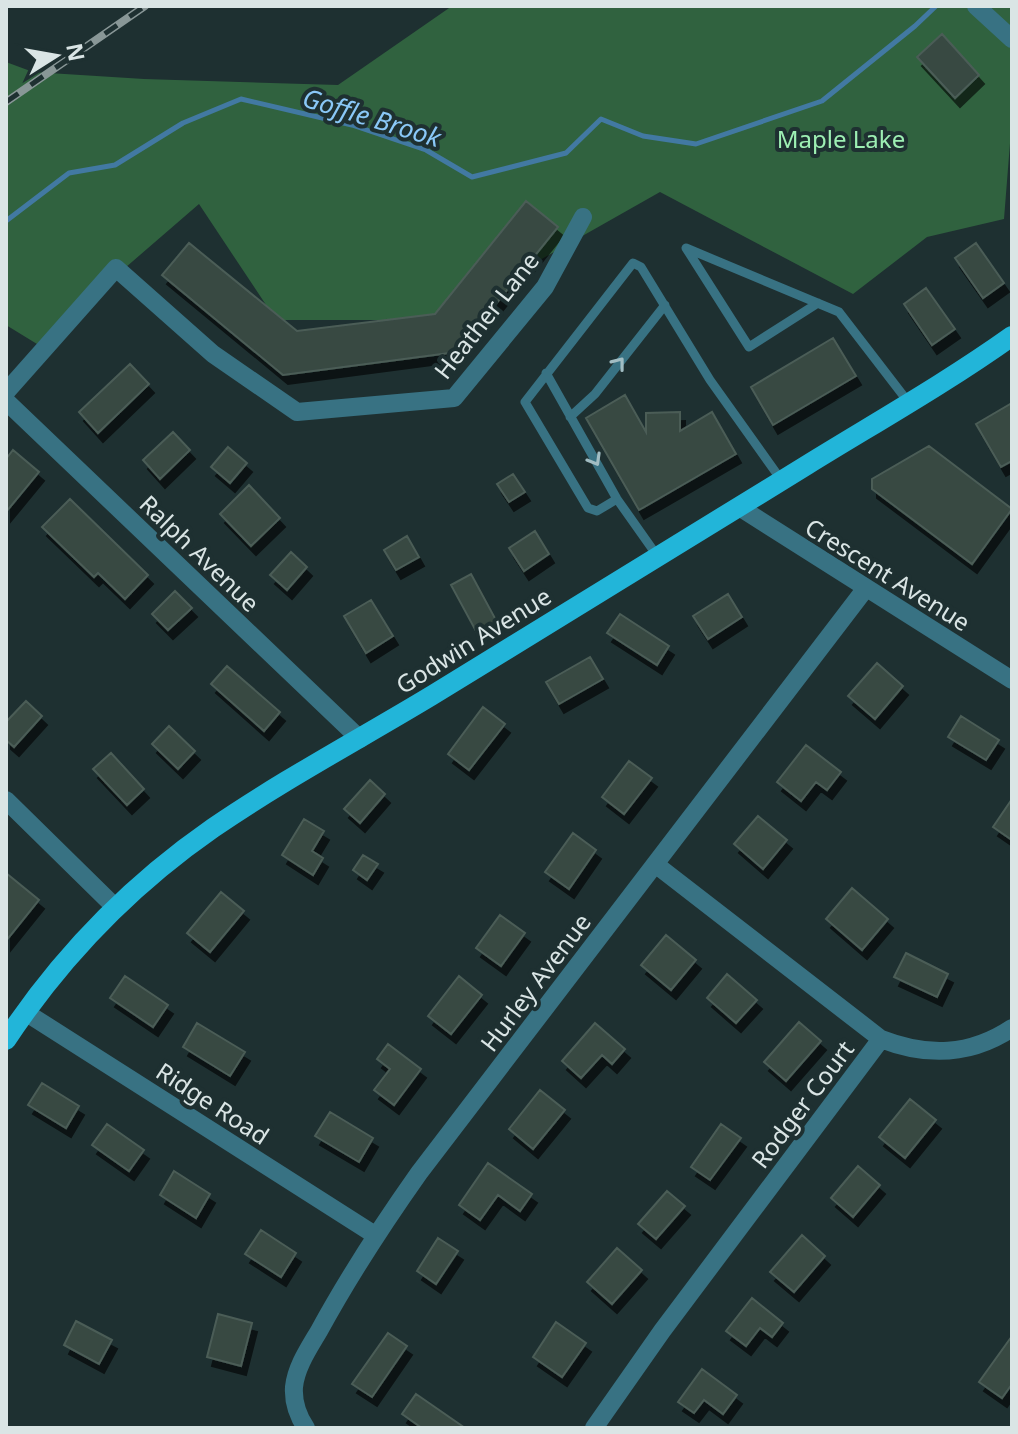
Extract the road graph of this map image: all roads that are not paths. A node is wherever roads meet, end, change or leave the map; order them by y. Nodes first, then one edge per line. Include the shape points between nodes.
1 (976, 6) edge
2 (1012, 39) edge
3 (583, 217) dead end
4 (818, 303) junction
5 (665, 305) junction
6 (1012, 336) edge
7 (546, 373) junction
8 (6, 392) edge
9 (6, 401) edge
10 (909, 403) junction
11 (570, 417) junction
12 (782, 481) junction
13 (617, 499) junction
14 (739, 507) junction
15 (658, 557) junction
16 (866, 588) junction
17 (1012, 680) edge
18 (360, 739) junction
19 (6, 800) edge
20 (655, 864) junction
21 (116, 908) junction
22 (25, 1012) junction
23 (1012, 1028) edge
24 (881, 1039) junction
25 (6, 1040) edge
26 (375, 1235) junction
27 (306, 1428) edge
28 (594, 1428) edge

1 - 2 street
3 - 8 street, Heather Lane via 545,287 454,398 297,412 213,354 116,268
4 - 4 lane via 804,297 686,248 749,347
4 - 10 lane via 839,312
5 - 7 lane via 633,263
11 -> 5 lane via 595,394
5 - 12 lane via 710,380
6 - 10 main road, Godwin Avenue
7 - 11 lane
7 - 13 lane via 528,395 526,408 588,508 597,511
9 - 18 street, Ralph Avenue
10 - 12 main road, Godwin Avenue
11 -> 13 lane
12 - 14 main road, Godwin Avenue
13 - 15 lane
14 - 15 main road, Godwin Avenue
14 - 16 street, Crescent Avenue
15 - 18 main road, Godwin Avenue
16 - 17 street, Crescent Avenue
16 - 20 street, Hurley Avenue
18 - 21 main road, Godwin Avenue via 211,830
19 - 21 street
20 - 24 street, Rodger Court
20 - 26 street, Hurley Avenue
21 - 22 main road, Godwin Avenue
22 - 25 main road, Godwin Avenue
22 - 26 street, Ridge Road
23 - 24 street via 954,1052 931,1053
24 - 28 street, Rodger Court
26 - 27 street, Hurley Avenue via 298,1369 295,1403

